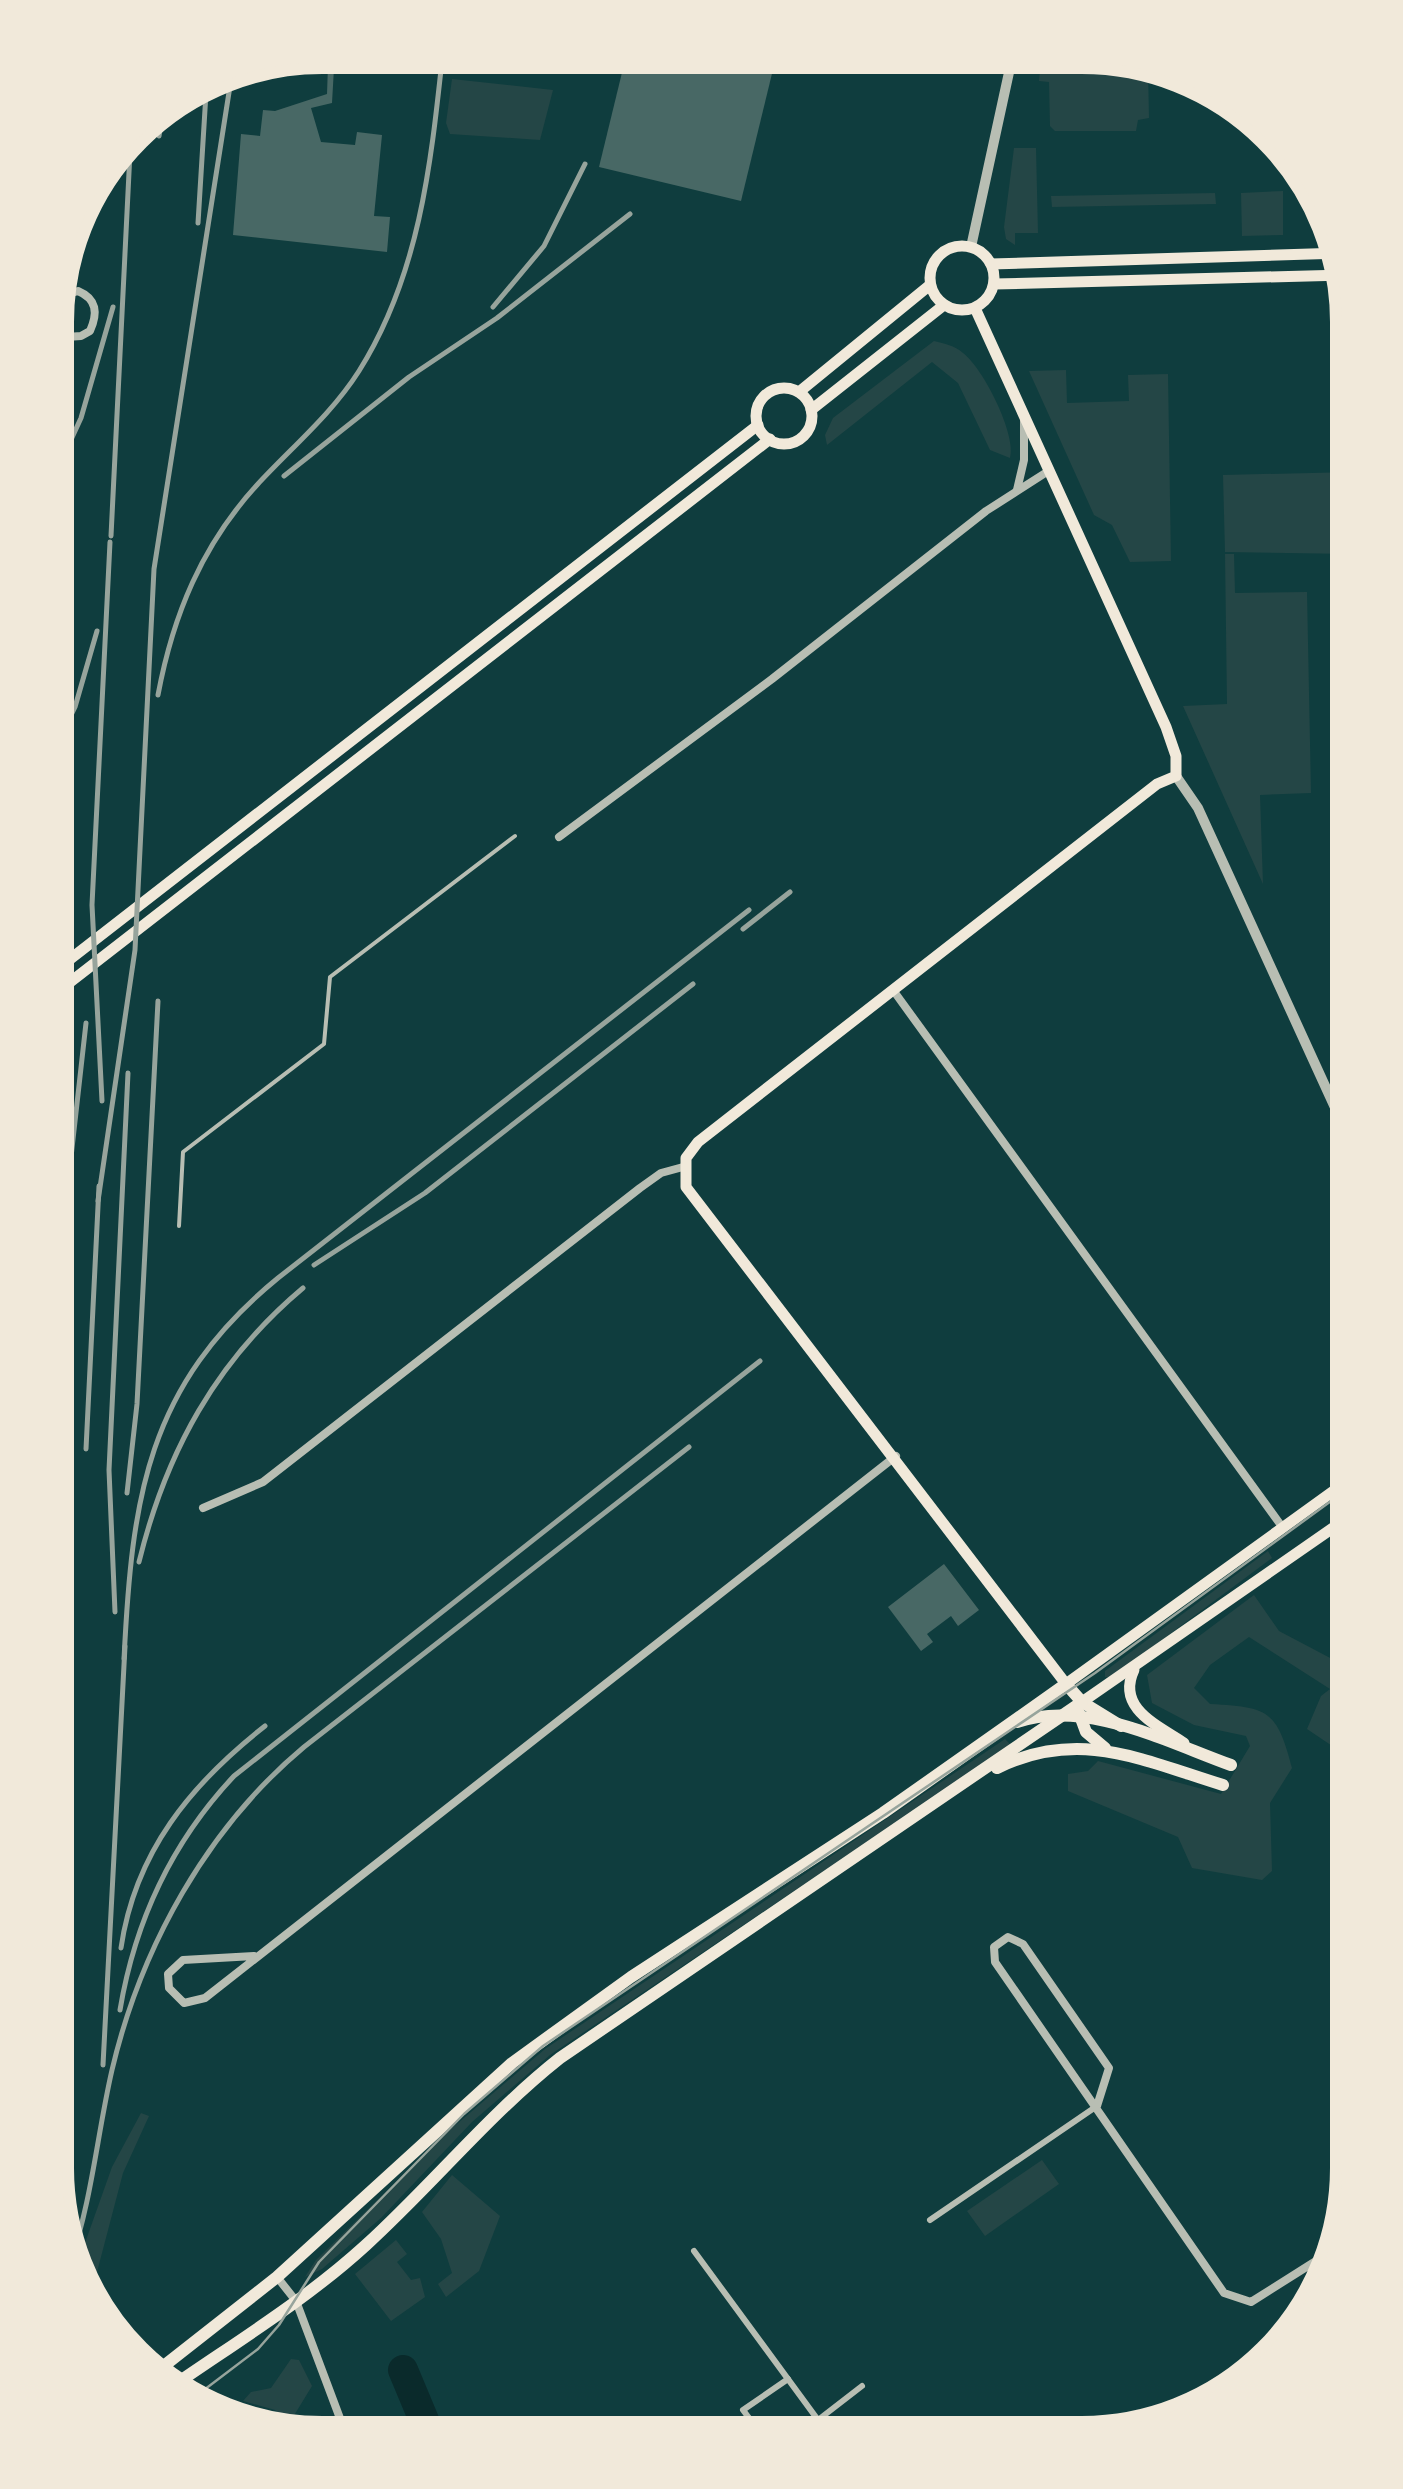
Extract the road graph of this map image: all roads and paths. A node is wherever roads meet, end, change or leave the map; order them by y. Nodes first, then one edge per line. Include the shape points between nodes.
1 (1010, 67) edge
2 (971, 246) junction
3 (1326, 253) edge
4 (992, 264) junction
5 (1331, 275) edge
6 (994, 284) junction
7 (930, 285) junction
8 (69, 294) edge
9 (944, 305) junction
10 (975, 308) junction
11 (67, 337) edge
12 (799, 392) junction
13 (811, 410) junction
14 (1024, 418) junction
15 (758, 425) junction
16 (770, 439) junction
17 (1050, 470) junction
18 (1016, 490) junction
19 (1176, 776) junction
20 (515, 836) dead end
21 (559, 837) dead end
22 (67, 962) edge
23 (67, 986) edge
24 (893, 990) junction
25 (1336, 1109) edge
26 (684, 1166) junction
27 (179, 1226) dead end
28 (896, 1456) junction
29 (1335, 1489) edge
30 (203, 1508) dead end
31 (1335, 1526) edge
32 (1283, 1528) junction
33 (1136, 1666) junction
34 (1066, 1684) junction
35 (1079, 1705) junction
36 (1062, 1715) junction
37 (1006, 1726) junction
38 (1112, 1751) junction
39 (1203, 1755) junction
40 (1231, 1765) dead end
41 (981, 1775) junction
42 (1224, 1785) dead end
43 (254, 1956) junction
44 (1097, 2106) junction
45 (930, 2220) dead end
46 (694, 2251) dead end
47 (1318, 2259) edge
48 (277, 2276) junction
49 (296, 2300) junction
50 (164, 2367) edge
51 (788, 2379) junction
52 (182, 2380) edge
53 (862, 2386) dead end
54 (818, 2420) joint
55 (341, 2422) edge
56 (752, 2422) edge

1 - 2 street
2 - 4 main road
2 - 7 main road via 940,254
3 - 4 main road
4 - 6 main road
5 - 6 main road
6 - 10 main road
7 - 9 main road
7 - 12 main road
8 - 11 street via 92,300 96,313 90,331
9 - 10 main road
9 - 13 main road
10 - 14 main road
12 - 13 main road
12 - 15 main road via 782,388 766,395
13 - 16 main road via 800,438
14 - 17 main road
14 - 18 street
15 - 16 main road
15 - 22 main road
16 - 23 main road
17 - 18 street
17 - 19 main road via 1170,738
18 - 21 street
19 - 24 main road via 1157,784
19 - 25 street via 1198,808
20 - 27 lane via 330,977 324,1044 183,1152
24 - 26 main road via 698,1142
24 - 32 street
26 - 28 main road via 696,1204
26 - 30 street via 640,1188 263,1482
28 - 34 main road
28 - 43 street
29 - 32 main road
31 - 33 main road
32 - 34 main road
33 - 35 main road
33 - 39 main road via 1128,1692 1136,1710
34 - 35 main road
34 - 37 main road
35 - 36 main road
35 - 38 main road via 1092,1738
35 - 39 main road
36 - 37 main road
36 - 41 main road
37 - 48 main road via 541,2042
38 - 41 main road via 1047,1749
38 - 42 main road
39 - 40 main road
41 - 49 main road via 560,2058 471,2135 363,2248
43 - 43 street via 183,1960 168,1974 169,1988 178,2000 198,2002
44 - 44 street via 1109,2068 1023,1944 1008,1937 994,1947 996,1962
44 - 45 street
44 - 47 street via 1232,2299 1251,2302
46 - 51 street
48 - 49 street
48 - 50 main road
49 - 52 main road
49 - 55 street
51 - 54 street
51 - 56 street via 743,2410
53 - 54 street

